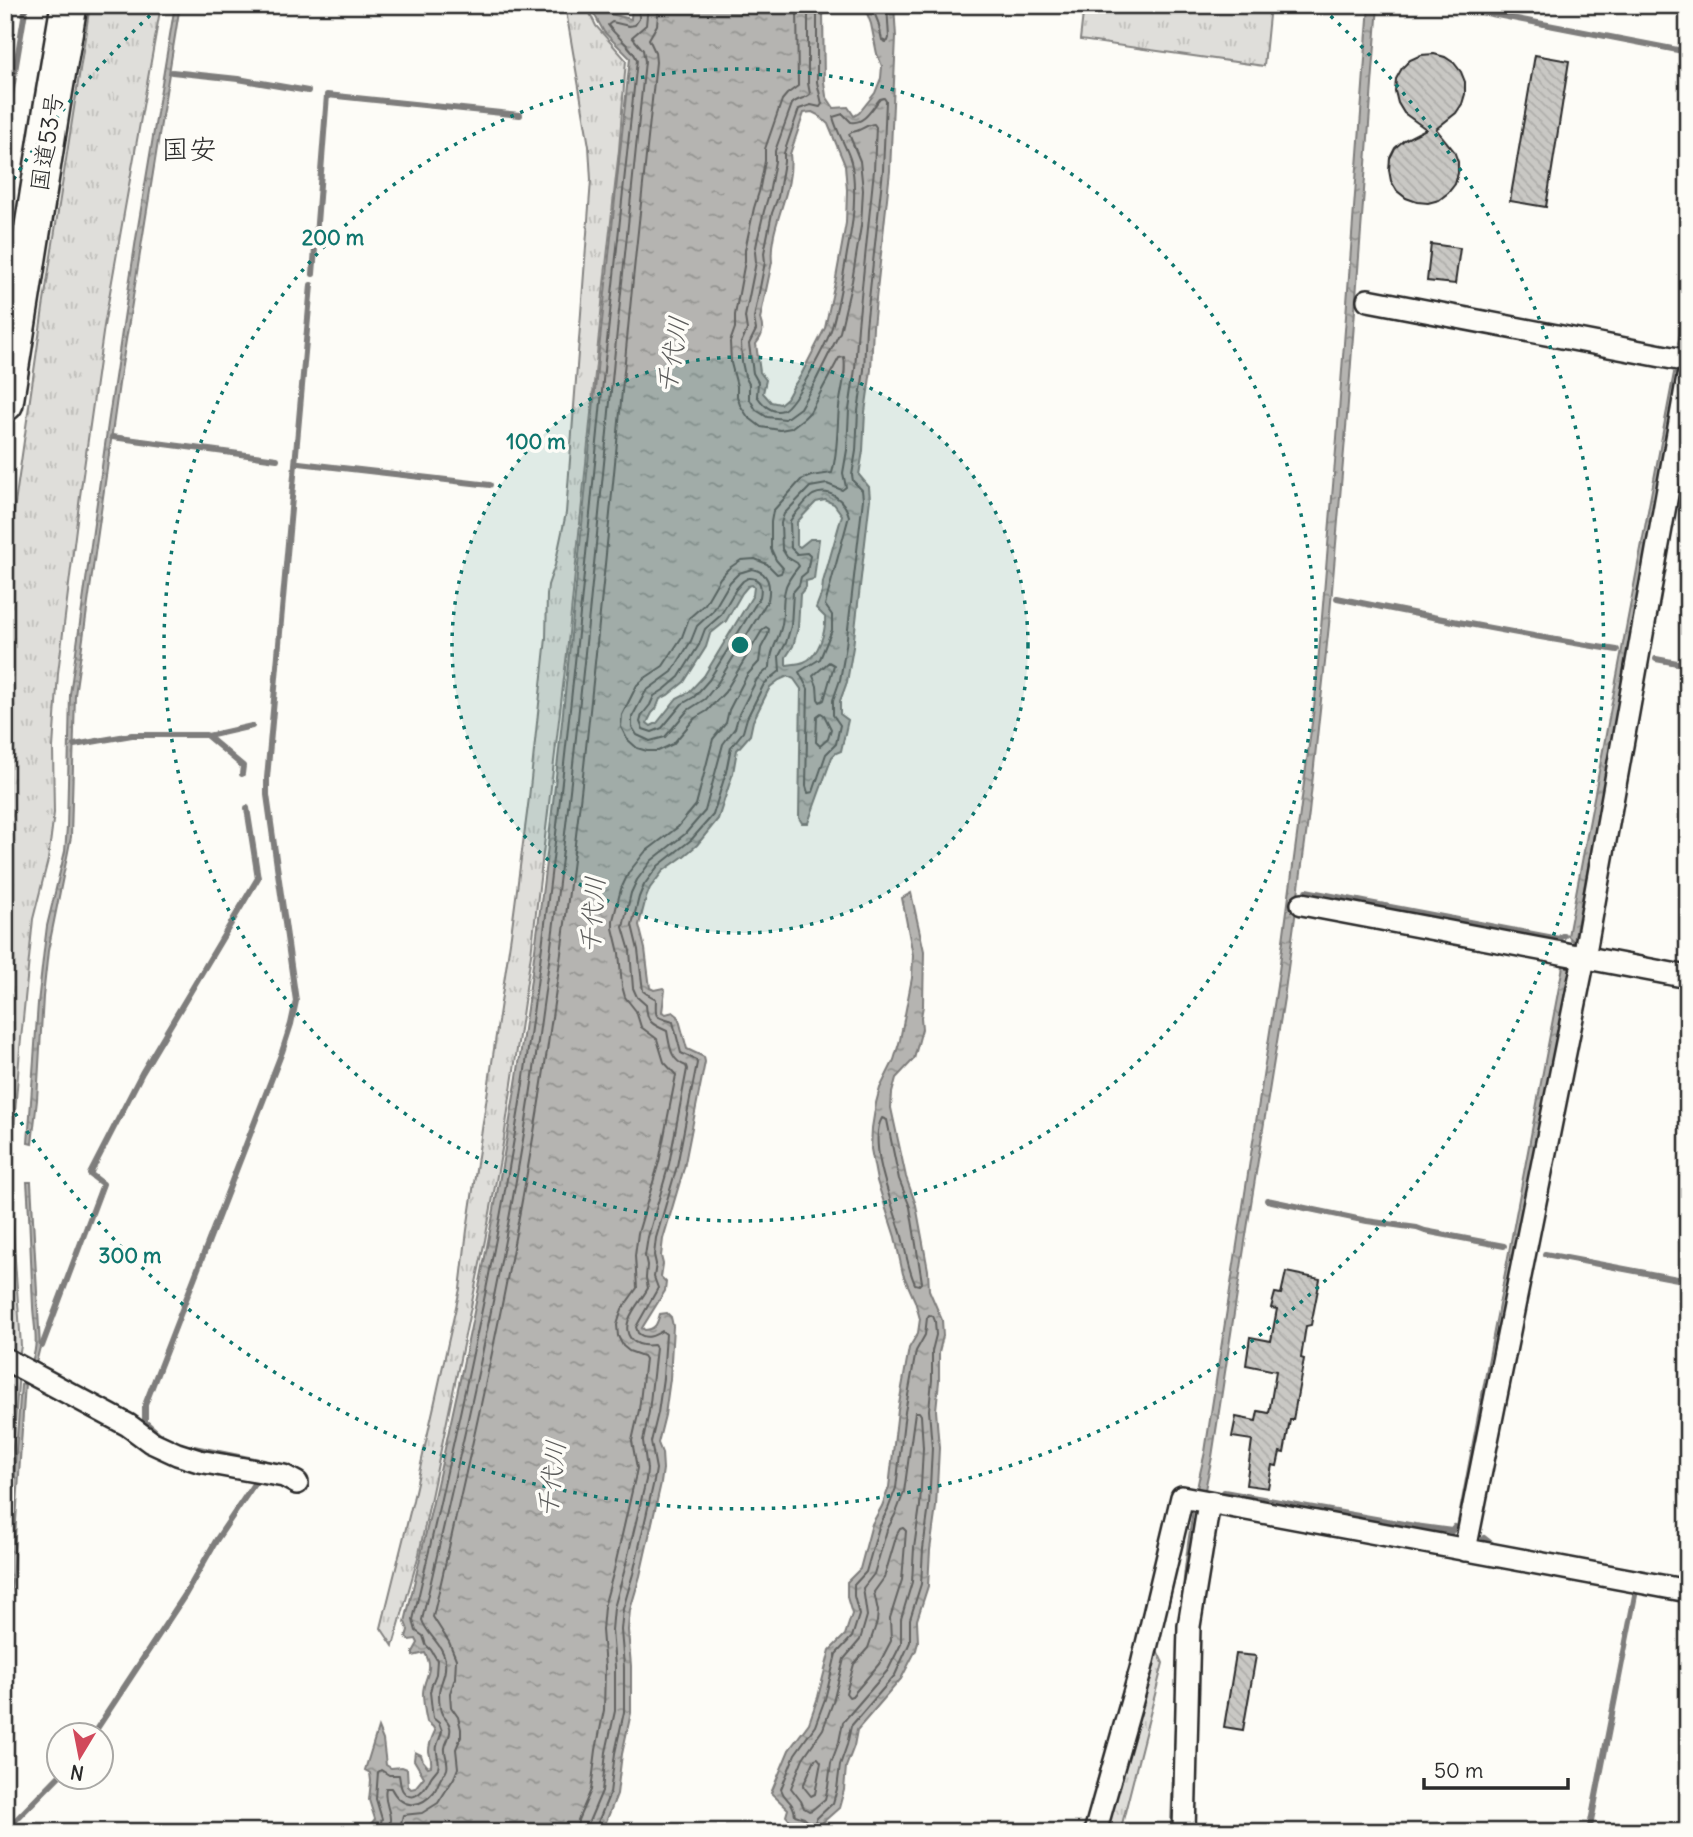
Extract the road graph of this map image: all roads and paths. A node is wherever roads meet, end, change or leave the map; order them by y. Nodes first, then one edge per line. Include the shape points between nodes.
1 (69, 5) edge
2 (1368, 300) dead end
3 (1688, 361) edge
4 (1688, 377) edge
5 (5, 403) edge
6 (1302, 904) dead end
7 (1584, 958) junction
8 (1688, 977) edge
9 (5, 1359) edge
10 (297, 1482) dead end
11 (1209, 1503) junction
12 (1465, 1550) junction
13 (1688, 1591) edge
14 (1095, 1832) edge
15 (1184, 1832) edge

1 - 5 highway, 国道53号
2 - 3 street
4 - 7 street
6 - 7 street
7 - 8 street
7 - 12 street
9 - 10 street via 177,1454
11 - 12 street
11 - 14 street via 1182,1497 1141,1669
11 - 15 street via 1189,1626
12 - 13 street

